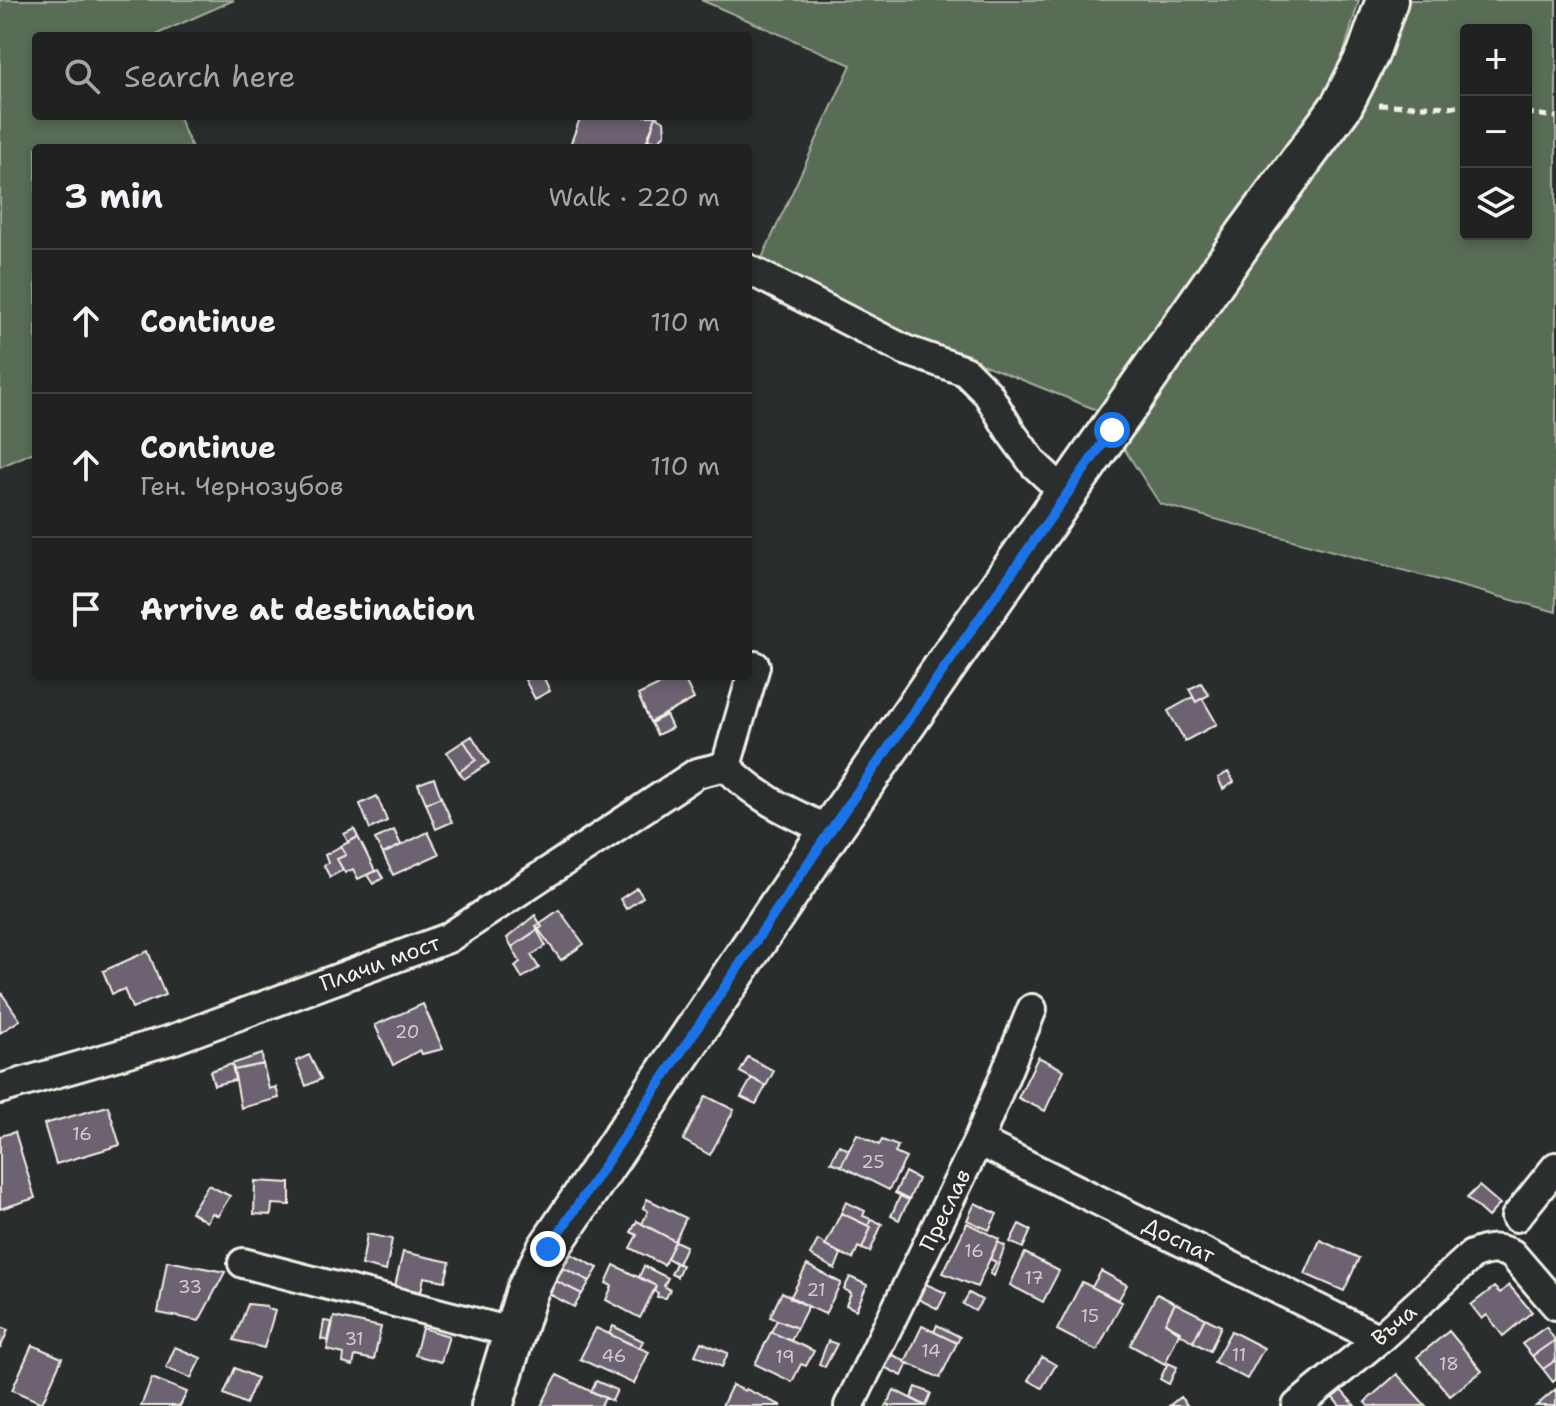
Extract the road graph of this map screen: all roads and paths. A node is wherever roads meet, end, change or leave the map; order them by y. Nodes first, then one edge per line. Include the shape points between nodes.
1 (1387, 0) edge
2 (1342, 105) junction
3 (1460, 107) edge
4 (1532, 114) edge
5 (1556, 117) edge
6 (752, 271) edge
7 (1067, 495) junction
8 (755, 666) dead end
9 (752, 676) edge
10 (751, 680) edge
11 (726, 766) junction
12 (830, 831) junction
13 (1032, 1009) dead end
14 (0, 1089) edge
15 (978, 1141) junction
16 (1556, 1167) edge
17 (1516, 1217) dead end
18 (243, 1263) dead end
19 (1556, 1305) edge
20 (515, 1333) junction
21 (1379, 1339) junction
22 (492, 1406) edge
23 (849, 1406) edge
24 (1297, 1406) edge

1 - 2 street
2 - 3 path
2 - 7 street
4 - 5 path
6 - 7 street via 905,350 965,371 988,394 1034,464
7 - 12 street
8 - 9 street
10 - 11 street
11 - 12 street via 772,805
11 - 14 street, Плачи мост via 697,773 448,938 174,1039
12 - 20 street via 548,1249 527,1291
13 - 15 street, Преслав
15 - 21 street, Доспат
15 - 23 street, Преслав
16 - 17 street
18 - 20 street
19 - 21 street, Въча via 1512,1254 1493,1249 1472,1255
20 - 22 street
21 - 24 street, Въча

